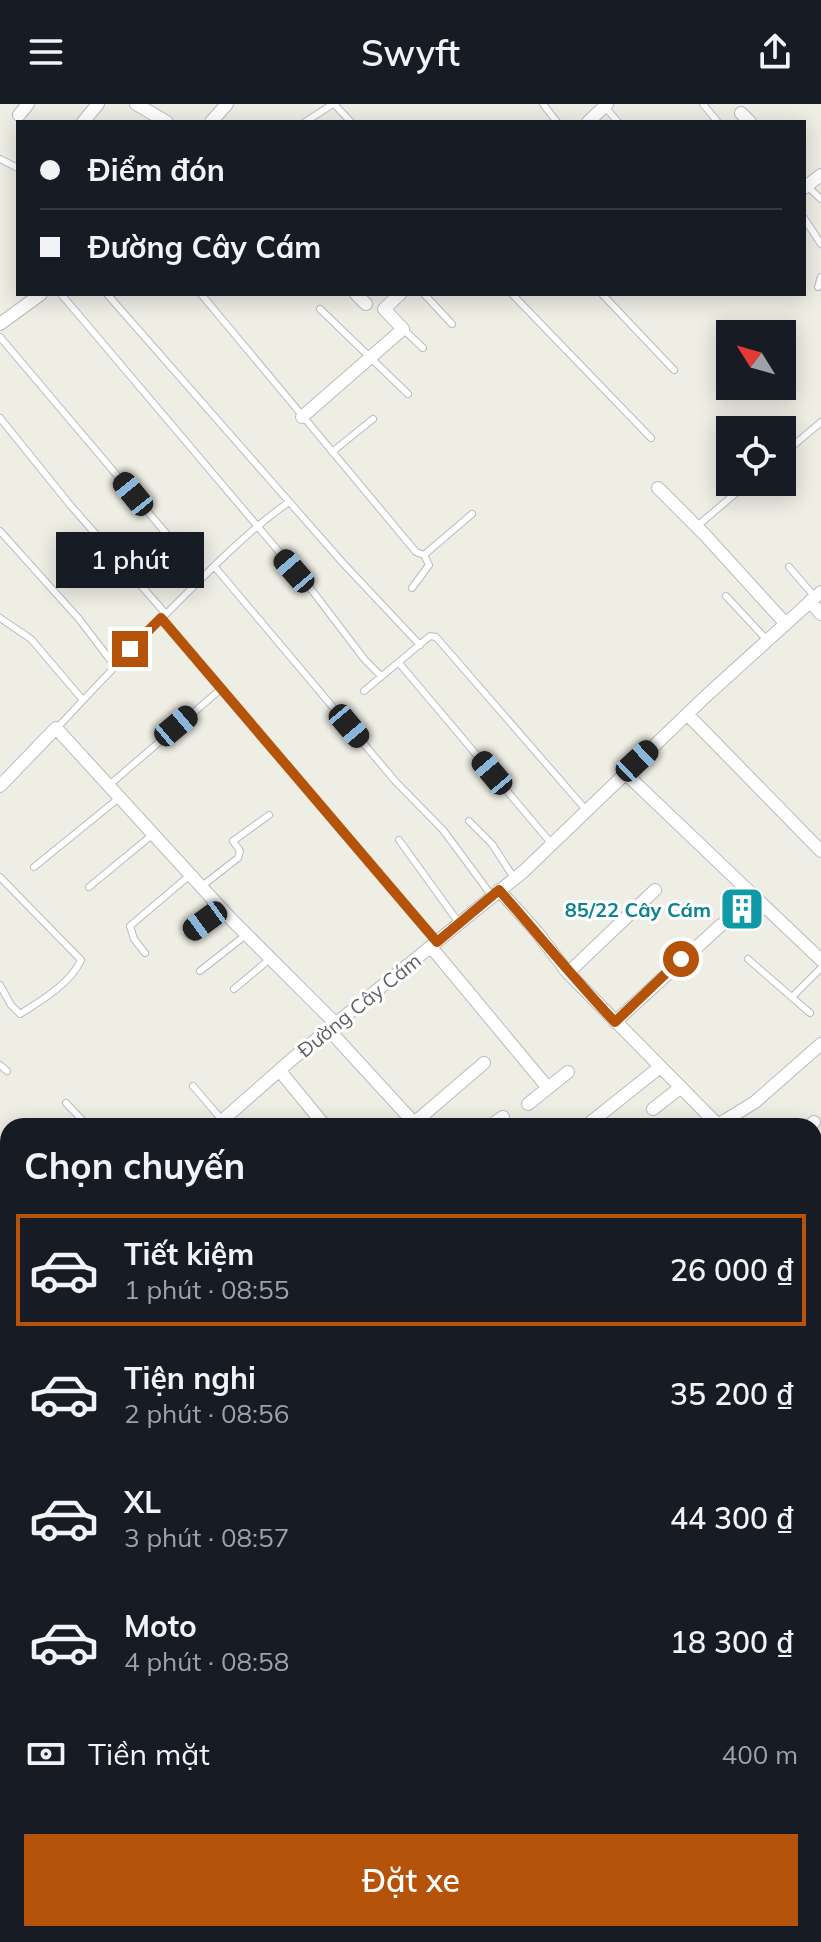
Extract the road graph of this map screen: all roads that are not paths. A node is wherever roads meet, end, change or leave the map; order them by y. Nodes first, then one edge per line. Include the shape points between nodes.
1 (28, 104) edge
2 (98, 104) edge
3 (136, 104) edge
4 (227, 104) edge
5 (334, 104) edge
6 (543, 104) edge
7 (703, 104) edge
8 (606, 105) edge
9 (162, 114) edge
10 (19, 115) dead end
11 (85, 120) edge
12 (213, 120) edge
13 (308, 120) edge
14 (349, 120) edge
15 (555, 120) edge
16 (592, 120) edge
17 (716, 120) edge
18 (806, 221) edge
19 (821, 244) edge
20 (821, 277) edge
21 (818, 287) dead end
22 (38, 296) edge
23 (63, 296) edge
24 (109, 296) edge
25 (203, 296) edge
26 (358, 296) edge
27 (398, 296) edge
28 (426, 296) edge
29 (514, 296) edge
30 (604, 296) edge
31 (366, 304) dead end
32 (320, 309) dead end
33 (0, 324) edge
34 (452, 324) dead end
35 (403, 329) junction
36 (0, 337) edge
37 (423, 348) dead end
38 (370, 358) junction
39 (674, 370) dead end
40 (408, 394) dead end
41 (302, 417) junction
42 (0, 418) edge
43 (373, 419) dead end
44 (821, 422) edge
45 (651, 438) dead end
46 (796, 443) edge
47 (332, 452) junction
48 (658, 488) dead end
49 (733, 496) edge
50 (289, 502) junction
51 (472, 514) dead end
52 (255, 526) junction
53 (696, 527) junction
54 (0, 531) edge
55 (424, 555) junction
56 (214, 566) junction
57 (789, 567) dead end
58 (203, 577) junction
59 (412, 588) dead end
60 (726, 596) dead end
61 (815, 597) edge
62 (821, 614) edge
63 (164, 616) junction
64 (0, 618) edge
65 (785, 623) junction
66 (767, 640) junction
67 (420, 645) junction
68 (399, 663) junction
69 (114, 665) junction
70 (381, 676) junction
71 (221, 689) junction
72 (364, 691) dead end
73 (82, 699) junction
74 (688, 715) junction
75 (56, 728) junction
76 (625, 773) junction
77 (0, 786) edge
78 (108, 786) junction
79 (119, 798) junction
80 (587, 811) junction
81 (269, 815) dead end
82 (469, 821) dead end
83 (152, 835) junction
84 (399, 840) dead end
85 (552, 844) junction
86 (821, 851) edge
87 (34, 867) dead end
88 (190, 875) junction
89 (0, 877) edge
90 (514, 878) junction
91 (89, 887) dead end
92 (201, 887) junction
93 (655, 890) dead end
94 (496, 893) junction
95 (221, 909) junction
96 (459, 923) junction
97 (721, 925) dead end
98 (188, 934) dead end
99 (247, 934) junction
100 (434, 944) junction
101 (145, 953) dead end
102 (271, 958) junction
103 (748, 959) dead end
104 (821, 960) edge
105 (821, 968) edge
106 (200, 971) dead end
107 (568, 973) junction
108 (0, 985) edge
109 (234, 989) dead end
110 (792, 997) junction
111 (810, 1013) dead end
112 (615, 1022) junction
113 (333, 1027) junction
114 (821, 1044) edge
115 (484, 1063) dead end
116 (0, 1065) edge
117 (660, 1067) junction
118 (7, 1071) dead end
119 (280, 1071) junction
120 (568, 1072) dead end
121 (193, 1086) dead end
122 (681, 1087) junction
123 (548, 1088) junction
124 (66, 1103) dead end
125 (528, 1104) dead end
126 (653, 1109) dead end
127 (80, 1118) edge
128 (220, 1118) edge
129 (224, 1118) edge
130 (318, 1118) edge
131 (411, 1118) edge
132 (423, 1118) edge
133 (596, 1118) edge
134 (710, 1118) edge
135 (730, 1118) edge

1 - 10 street
2 - 11 street
3 - 9 street
4 - 12 street
5 - 13 lane
5 - 14 lane
6 - 15 lane
7 - 17 lane
8 - 16 street
18 - 19 lane
20 - 21 lane
22 - 33 street
23 - 52 lane
24 - 50 lane
25 - 41 lane
26 - 31 street
27 - 35 street via 384,309
28 - 34 lane
29 - 45 lane
30 - 39 lane
32 - 38 lane
35 - 37 lane
35 - 38 street
36 - 58 lane
38 - 40 lane
38 - 41 street
41 - 47 lane
42 - 63 lane
43 - 47 lane
44 - 46 lane
47 - 55 lane
48 - 53 street
49 - 53 lane
50 - 52 lane
50 - 67 lane
51 - 55 lane
52 - 56 lane
52 - 70 lane
53 - 65 street
54 - 69 lane
55 - 59 lane via 429,565
56 - 58 lane
56 - 94 lane
57 - 61 lane
58 - 63 lane
60 - 66 lane
61 - 62 street
61 - 65 street, Đường Cây Cám
63 - 69 lane
63 - 71 lane
64 - 73 lane via 31,639
65 - 66 street, Đường Cây Cám
66 - 74 street, Đường Cây Cám
67 - 68 lane
67 - 80 lane via 434,636 447,647
68 - 70 lane
68 - 85 lane
69 - 73 lane
70 - 72 lane
71 - 78 lane
71 - 100 lane
73 - 75 lane
74 - 76 street, Đường Cây Cám
74 - 86 street
75 - 77 street
75 - 78 street
76 - 80 street, Đường Cây Cám
76 - 104 street
78 - 79 street
79 - 83 street
79 - 87 lane
80 - 85 street, Đường Cây Cám
81 - 92 lane via 233,841 238,858
82 - 90 lane
83 - 88 street
83 - 91 lane
84 - 96 lane
85 - 90 street, Đường Cây Cám
88 - 92 street
88 - 101 lane via 130,926
89 - 108 lane via 81,960 77,970 20,1014
90 - 94 street, Đường Cây Cám
92 - 95 street
93 - 107 street
94 - 96 street, Đường Cây Cám
94 - 107 street via 536,931
95 - 98 lane
95 - 99 street
96 - 100 street, Đường Cây Cám
97 - 112 street
99 - 102 street
99 - 106 lane
100 - 113 street, Đường Cây Cám
100 - 123 street
102 - 109 lane
102 - 113 street
103 - 110 lane
105 - 110 lane
107 - 112 street
110 - 111 lane
112 - 117 street
113 - 119 street, Đường Cây Cám
113 - 131 street
114 - 135 street
115 - 132 street
116 - 118 lane
117 - 122 street
117 - 133 street
119 - 129 street, Đường Cây Cám
119 - 130 street
120 - 123 street
121 - 128 lane
122 - 126 street
122 - 134 street
123 - 125 street
124 - 127 lane

